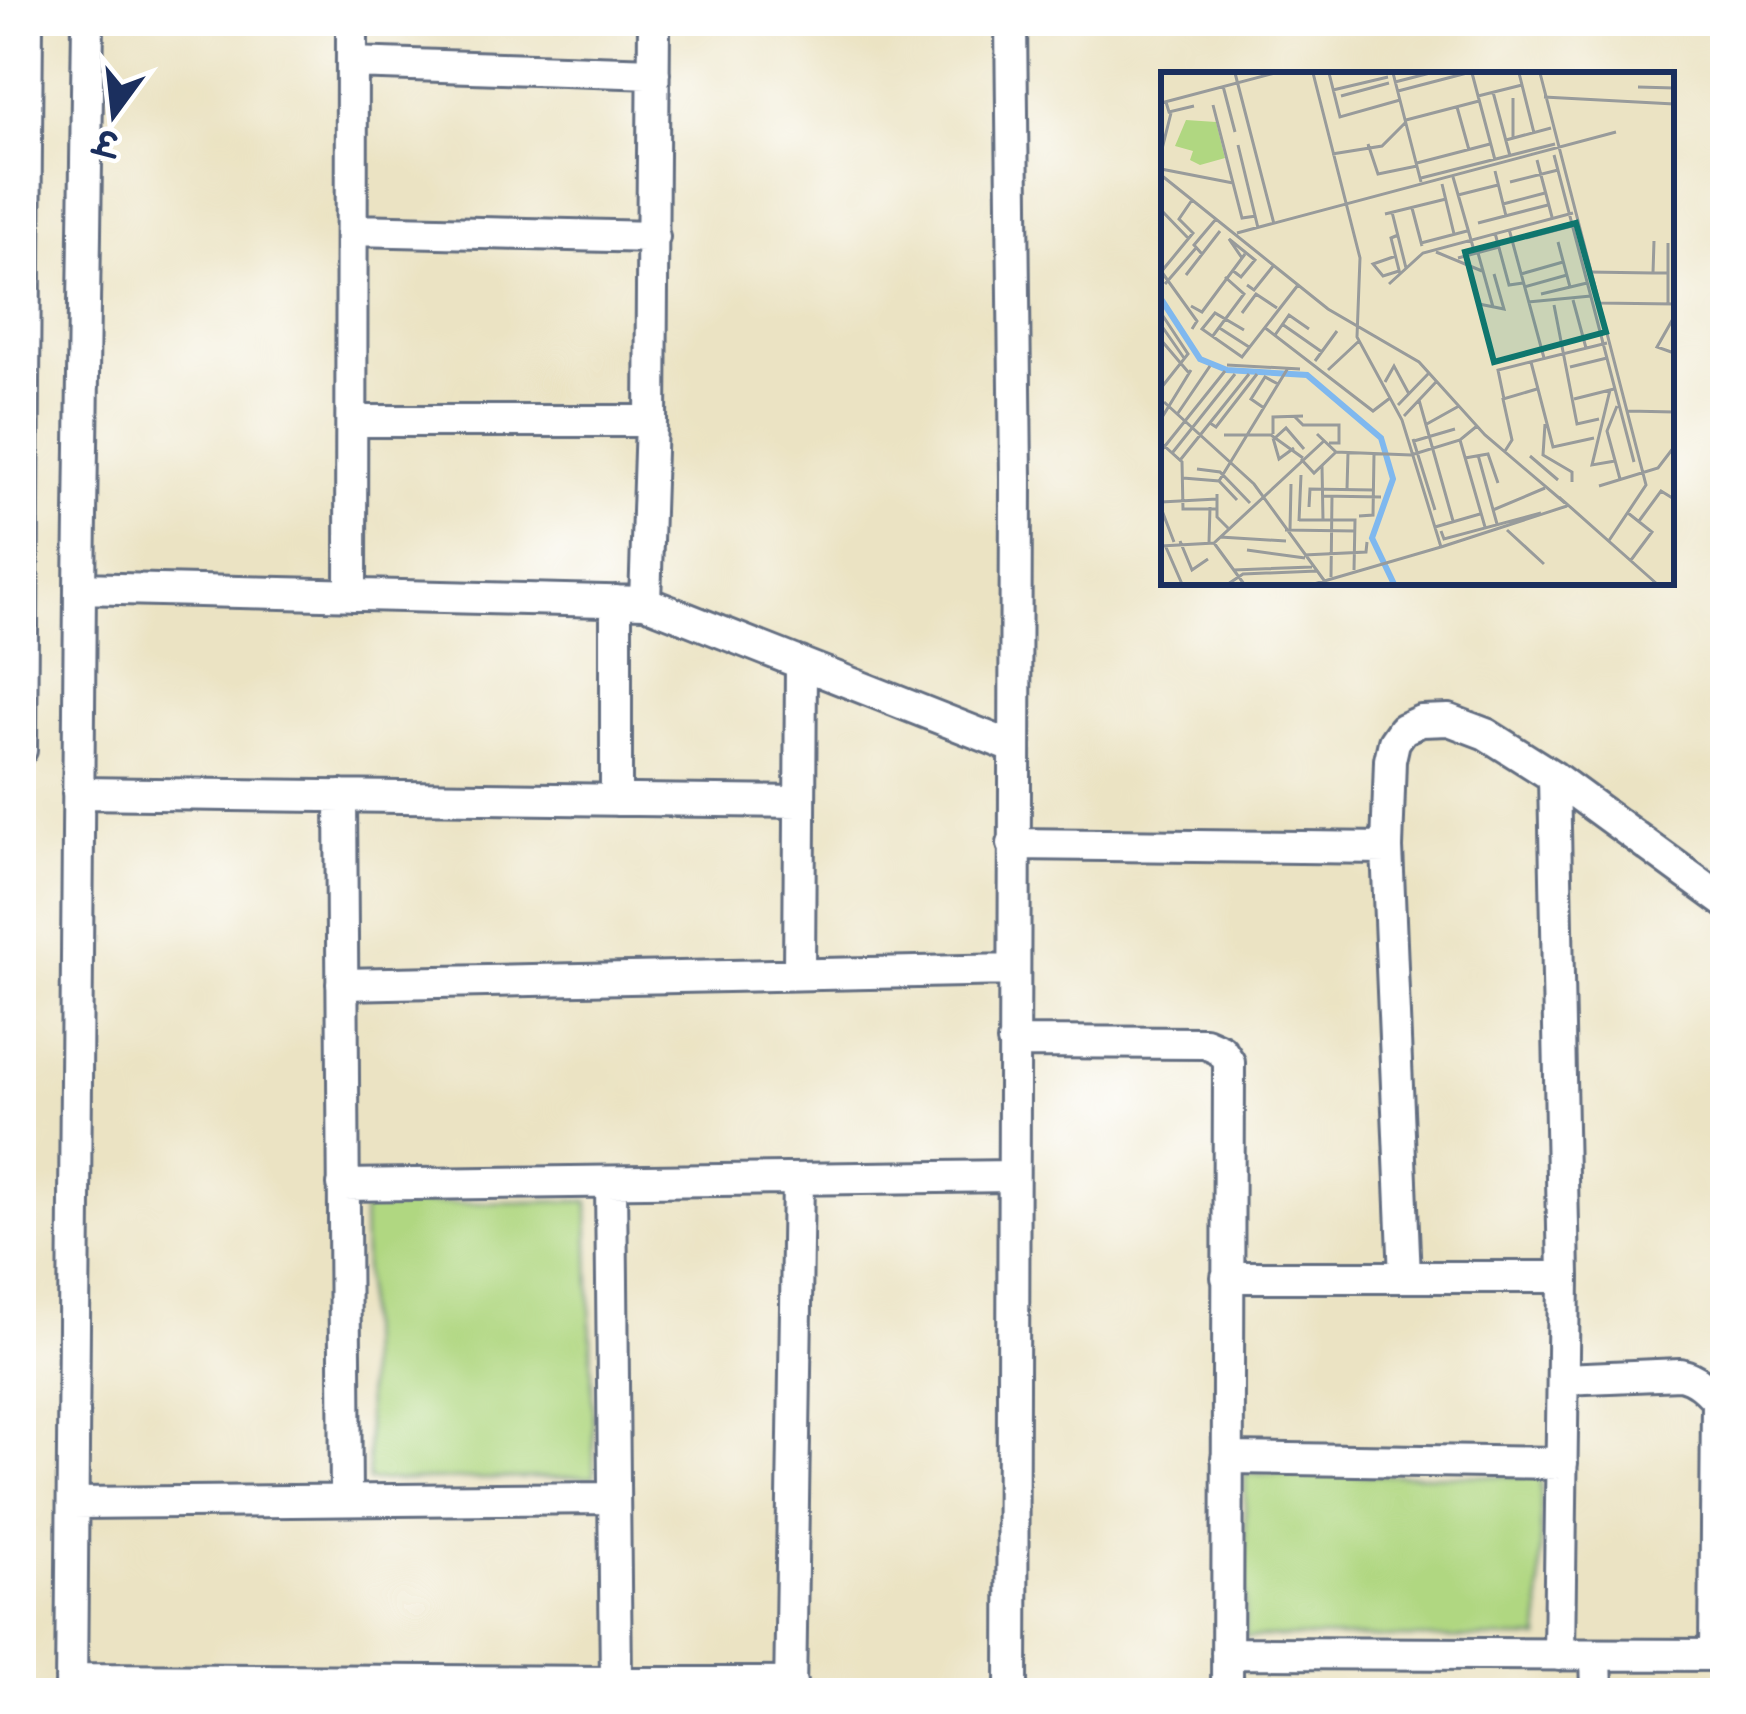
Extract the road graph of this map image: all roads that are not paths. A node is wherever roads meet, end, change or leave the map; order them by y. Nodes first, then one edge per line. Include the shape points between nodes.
1 (27, 21) edge
2 (88, 21) edge
3 (352, 21) edge
4 (654, 21) edge
5 (1011, 21) edge
6 (352, 63) junction
7 (654, 73) junction
8 (353, 230) junction
9 (654, 237) junction
10 (651, 421) junction
11 (352, 422) junction
12 (22, 453) edge
13 (80, 588) junction
14 (352, 595) junction
15 (630, 602) junction
16 (801, 663) junction
17 (1013, 747) junction
18 (21, 750) edge
19 (1554, 777) junction
20 (78, 793) junction
21 (340, 796) junction
22 (616, 800) junction
23 (800, 802) junction
24 (1013, 844) junction
25 (1388, 848) junction
26 (1725, 902) edge
27 (1013, 970) junction
28 (799, 974) junction
29 (342, 984) junction
30 (1013, 1042) junction
31 (1012, 1176) junction
32 (797, 1179) junction
33 (611, 1181) junction
34 (343, 1185) junction
35 (1227, 1277) junction
36 (1406, 1277) junction
37 (1564, 1277) junction
38 (1563, 1378) junction
39 (1721, 1404) edge
40 (1227, 1458) junction
41 (1562, 1463) junction
42 (614, 1498) junction
43 (346, 1500) junction
44 (73, 1502) junction
45 (1227, 1653) junction
46 (1559, 1654) junction
47 (1596, 1655) junction
48 (1720, 1655) edge
49 (616, 1682) junction
50 (71, 1686) edge
51 (790, 1688) edge
52 (1012, 1693) edge
53 (1227, 1693) edge
54 (1597, 1693) edge

1 - 12 street
2 - 13 street
3 - 6 street
4 - 7 street
5 - 17 street
6 - 7 street
6 - 8 street
7 - 9 street
8 - 9 street
8 - 11 street
9 - 10 street
10 - 11 street
10 - 15 street
11 - 14 street
12 - 18 street
13 - 14 street
13 - 20 street
14 - 15 street
15 - 16 street
15 - 22 street
16 - 17 street
16 - 23 street
17 - 24 street
19 - 25 street via 1471,727 1421,721 1394,742
19 - 26 street
19 - 37 street
20 - 21 street
20 - 44 street
21 - 22 street
21 - 29 street
22 - 23 street
23 - 28 street
24 - 25 street
24 - 27 street
25 - 36 street
27 - 28 street
27 - 30 street
28 - 29 street
29 - 34 street
30 - 31 street
30 - 35 street via 1205,1043 1221,1050 1229,1062
31 - 32 street
31 - 52 street
32 - 33 street
32 - 51 street
33 - 34 street
33 - 42 street
34 - 43 street
35 - 36 street
35 - 40 street
36 - 37 street
37 - 38 street
38 - 39 street via 1679,1374
38 - 41 street
39 - 48 street
40 - 41 street
40 - 45 street
41 - 46 street
42 - 43 street
42 - 49 street
43 - 44 street
44 - 50 street
45 - 46 street
45 - 53 street
46 - 47 street
47 - 48 street
47 - 54 street
49 - 50 street
49 - 51 street

